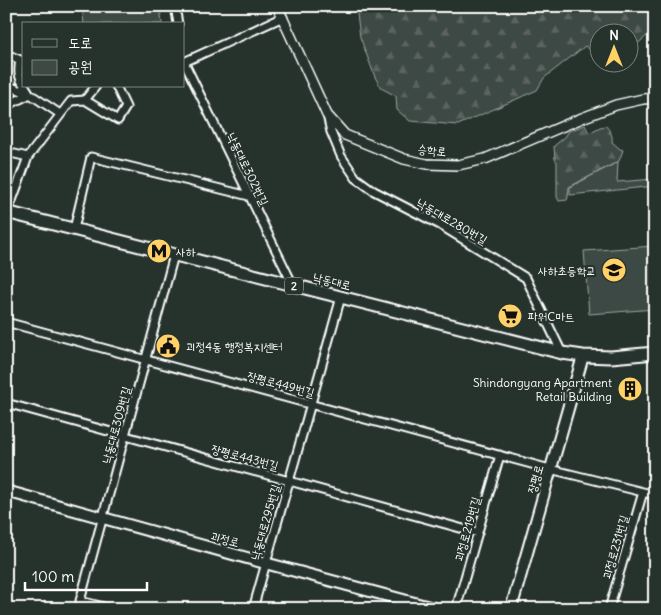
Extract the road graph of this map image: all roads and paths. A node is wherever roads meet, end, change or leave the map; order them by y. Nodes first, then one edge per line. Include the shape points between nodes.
1 (175, 6) edge
2 (277, 6) edge
3 (283, 17) junction
4 (178, 22) edge
5 (6, 54) edge
6 (22, 61) edge
7 (185, 62) edge
8 (185, 64) edge
9 (22, 83) edge
10 (6, 85) edge
11 (26, 88) edge
12 (94, 88) edge
13 (117, 88) edge
14 (30, 94) junction
15 (655, 98) edge
16 (85, 100) junction
17 (6, 106) edge
18 (60, 114) junction
19 (327, 115) junction
20 (6, 152) edge
21 (28, 157) junction
22 (249, 196) junction
23 (7, 213) edge
24 (74, 229) junction
25 (174, 255) junction
26 (293, 285) junction
27 (341, 297) junction
28 (6, 322) edge
29 (562, 353) junction
30 (655, 353) edge
31 (583, 356) junction
32 (145, 360) junction
33 (6, 403) edge
34 (311, 404) junction
35 (125, 436) junction
36 (500, 455) junction
37 (550, 470) junction
38 (289, 481) junction
39 (6, 491) edge
40 (643, 492) junction
41 (655, 495) edge
42 (102, 518) junction
43 (478, 533) junction
44 (266, 563) junction
45 (112, 609) edge
46 (252, 609) edge
47 (437, 609) edge
48 (456, 609) edge
49 (511, 609) edge
50 (608, 609) edge

1 - 4 street
2 - 3 street, 승학로
3 - 7 street
3 - 19 street, 승학로
5 - 6 street
6 - 9 street via 18,71
8 - 22 street, 낙동대로302번길
10 - 14 street
11 - 14 street
12 - 16 street
13 - 16 street via 126,107 118,120
14 - 17 street
14 - 18 street
15 - 19 street, 승학로 via 616,105 486,160 458,165 404,159 345,135
16 - 18 street via 71,101
18 - 21 street
19 - 29 street, 낙동대로280번길 via 341,156 356,178 526,278
20 - 21 street
21 - 23 street
22 - 24 street via 91,157
22 - 26 street, 낙동대로302번길
23 - 24 main road, 낙동대로 / 2
24 - 25 main road, 낙동대로 / 2
25 - 26 main road, 낙동대로 / 2
25 - 32 street, 낙동대로309번길
26 - 27 main road, 낙동대로 / 2
27 - 29 main road, 낙동대로 / 2
27 - 34 street, 낙동대로295번길
28 - 32 street, 장평로449번길
29 - 31 main road, 낙동대로 / 2
30 - 31 main road, 낙동대로 / 2
31 - 37 main road, 장평로
32 - 34 street, 장평로449번길
32 - 35 street, 낙동대로309번길
33 - 35 street, 장평로443번길
34 - 36 street, 장평로449번길
34 - 38 street, 낙동대로295번길
35 - 38 street, 장평로443번길
35 - 42 street, 낙동대로309번길
36 - 37 street, 장평로449번길
36 - 43 street, 괴정로219번길
37 - 40 street, 장평로449번길
37 - 49 main road, 장평로
38 - 43 street, 장평로443번길
38 - 44 street, 낙동대로295번길
39 - 42 main road, 괴정로
40 - 41 street, 장평로449번길
40 - 50 street, 괴정로231번길
42 - 44 main road, 괴정로
42 - 45 street, 낙동대로309번길 via 80,601
43 - 48 street, 괴정로219번길
44 - 46 street, 낙동대로295번길
44 - 47 main road, 괴정로

